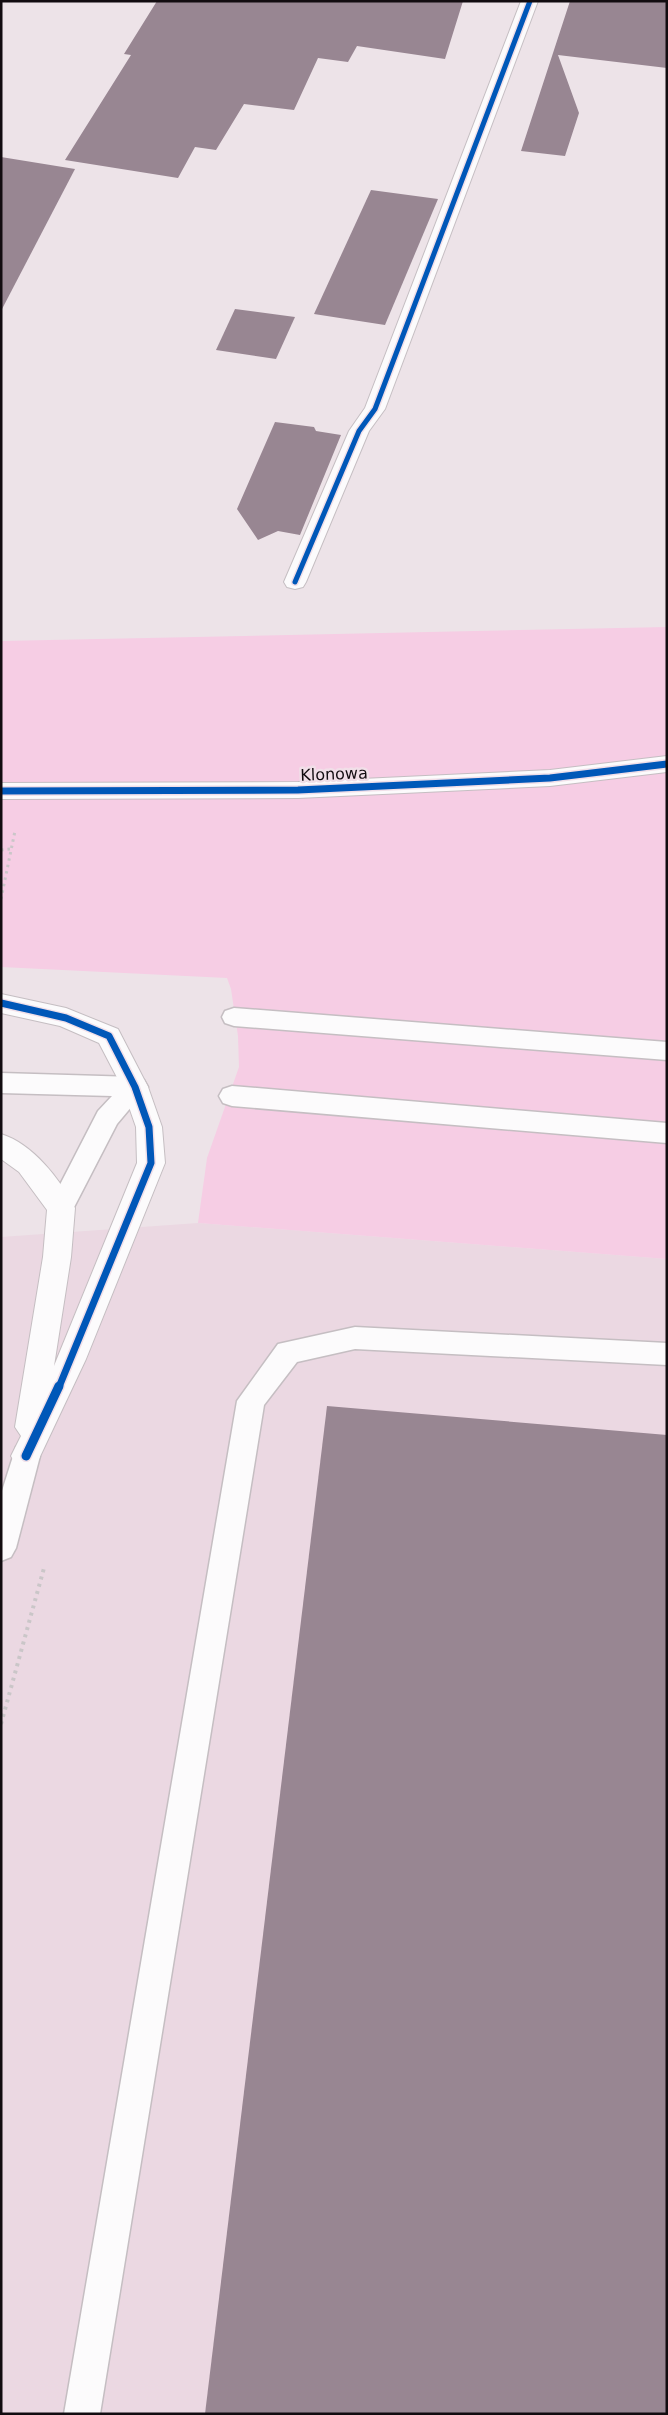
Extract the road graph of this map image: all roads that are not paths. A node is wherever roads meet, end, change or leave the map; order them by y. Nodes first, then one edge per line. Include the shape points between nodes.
1 (530, 1) edge
2 (295, 582) dead end
3 (667, 764) edge
4 (1, 791) edge
5 (1, 1003) edge
6 (234, 1016) dead end
7 (667, 1051) edge
8 (1, 1083) edge
9 (135, 1087) junction
10 (232, 1096) dead end
11 (667, 1133) edge
12 (1, 1144) edge
13 (61, 1208) junction
14 (667, 1354) edge
15 (26, 1456) junction
16 (1, 1548) edge
17 (82, 2414) edge

1 - 2 street via 375,409 359,431
3 - 4 street, Klonowa via 550,778 298,790
5 - 9 street via 66,1018 109,1036
6 - 7 lane
8 - 9 lane
9 - 13 lane via 107,1118
9 - 15 street via 149,1127 151,1163 72,1359
10 - 11 lane
12 - 13 street via 29,1165
13 - 15 street via 57,1257
14 - 17 lane via 355,1338 288,1352 251,1401
15 - 16 lane

